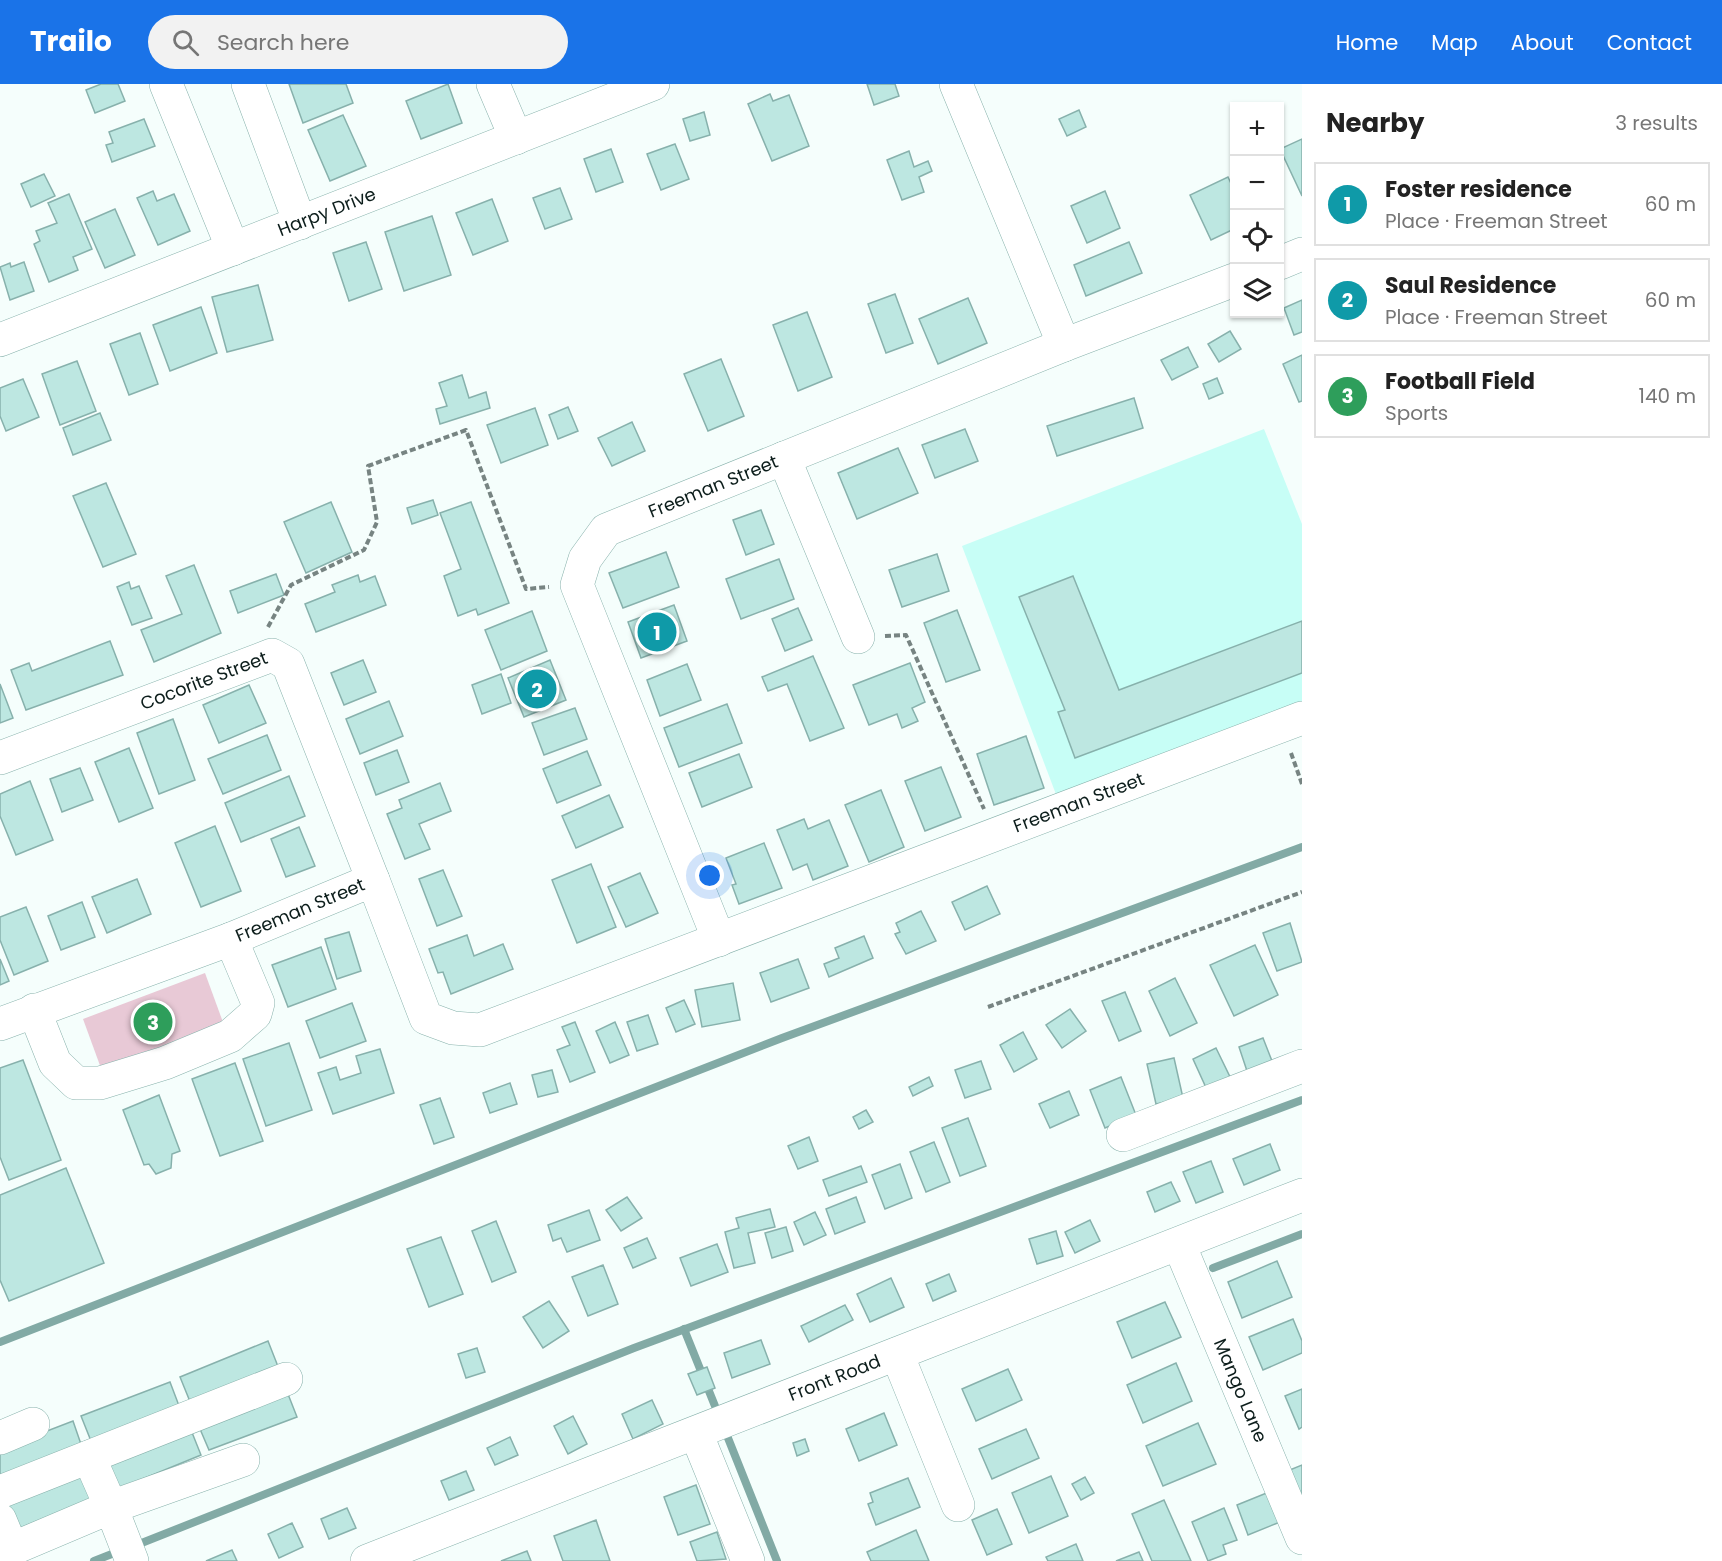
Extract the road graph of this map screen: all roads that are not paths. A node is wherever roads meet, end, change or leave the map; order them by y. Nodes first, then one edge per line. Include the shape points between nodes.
1 (166, 84) edge
2 (248, 84) edge
3 (493, 84) edge
4 (653, 84) edge
5 (956, 84) edge
6 (516, 138) junction
7 (300, 223) junction
8 (233, 249) junction
9 (1302, 254) edge
10 (1284, 261) edge
11 (1230, 282) edge
12 (0, 340) edge
13 (1064, 345) junction
14 (784, 458) junction
15 (858, 637) road end
16 (1302, 718) edge
17 (0, 758) edge
18 (374, 880) junction
19 (231, 939) junction
20 (719, 940) junction
21 (34, 1011) junction
22 (0, 1024) edge
23 (1302, 1066) edge
24 (1123, 1135) dead end
25 (1302, 1195) edge
26 (1179, 1244) junction
27 (897, 1354) junction
28 (286, 1379) dead end
29 (33, 1424) dead end
30 (696, 1433) junction
31 (0, 1438) edge
32 (89, 1457) junction
33 (243, 1460) dead end
34 (0, 1492) edge
35 (958, 1505) dead end
36 (111, 1507) junction
37 (1302, 1538) edge
38 (4, 1541) edge
39 (401, 1555) edge
40 (132, 1561) edge
41 (367, 1561) edge
42 (748, 1561) edge

1 - 8 street
2 - 7 street
3 - 6 street
4 - 6 street, Harpy Drive
5 - 13 street
6 - 7 street, Harpy Drive
7 - 8 street, Harpy Drive
8 - 12 street, Harpy Drive
9 - 10 street
11 - 13 street, Freeman Street
13 - 14 street, Freeman Street
14 - 15 street
14 - 20 street, Freeman Street via 606,530 585,559 577,585
16 - 20 street, Freeman Street
17 - 18 street, Cocorite Street via 272,655 288,664
18 - 19 street, Freeman Street
18 - 20 street, Freeman Street via 426,1018 453,1028 480,1030
19 - 21 street, Freeman Street
19 - 21 street via 258,1003 255,1014 230,1036 165,1063 100,1083 76,1083 55,1063
21 - 22 street, Freeman Street
23 - 24 street
25 - 26 street, Front Road
26 - 27 street, Front Road
26 - 37 street, Mango Lane
27 - 30 street, Front Road
27 - 35 street
28 - 32 street
29 - 31 street
30 - 39 street, Front Road
30 - 42 street
32 - 34 street
32 - 36 street
33 - 36 street
36 - 38 street
36 - 40 street
39 - 41 street, Front Road

